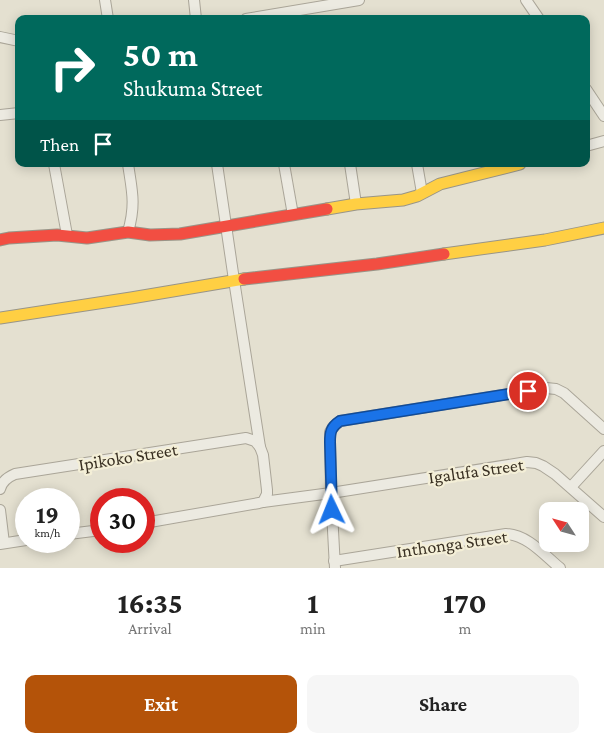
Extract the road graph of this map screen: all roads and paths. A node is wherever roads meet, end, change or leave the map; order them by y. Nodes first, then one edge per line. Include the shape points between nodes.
1 (105, 0) edge
2 (194, 0) edge
3 (359, 0) edge
4 (526, 0) edge
5 (107, 15) edge
6 (196, 15) edge
7 (270, 15) edge
8 (536, 15) edge
9 (0, 37) edge
10 (15, 40) edge
11 (590, 95) edge
12 (15, 113) edge
13 (0, 115) edge
14 (604, 116) edge
15 (604, 142) edge
16 (590, 145) edge
17 (55, 167) edge
18 (128, 167) edge
19 (217, 167) edge
20 (285, 167) edge
21 (350, 167) edge
22 (418, 167) edge
23 (484, 168) edge
24 (422, 193) junction
25 (356, 204) junction
26 (293, 215) junction
27 (226, 226) junction
28 (604, 228) edge
29 (128, 232) junction
30 (67, 235) junction
31 (0, 240) edge
32 (234, 280) junction
33 (0, 318) edge
34 (604, 429) edge
35 (260, 447) junction
36 (604, 451) edge
37 (571, 487) junction
38 (0, 489) edge
39 (331, 493) junction
40 (263, 502) junction
41 (0, 510) edge
42 (604, 517) edge
43 (155, 521) edge
44 (15, 542) edge
45 (2, 544) edge
46 (334, 564) edge
47 (560, 568) edge

1 - 5 street
2 - 6 street
3 - 7 street
4 - 8 street
9 - 10 street
11 - 14 street
12 - 13 street
15 - 16 street
17 - 30 street
18 - 29 street via 133,203
19 - 27 street
20 - 26 street
21 - 25 street
22 - 24 street
23 - 24 street
24 - 25 street via 403,200
25 - 26 street
26 - 27 street
27 - 29 street via 180,234
27 - 32 street
28 - 32 street via 387,263
29 - 30 street via 87,238
30 - 31 street
32 - 33 street
32 - 35 street
34 - 39 street via 564,392 546,388 340,421 330,432
35 - 38 street, Ipikoko Street via 246,438 15,474 3,481
35 - 40 street via 267,490
36 - 37 street
37 - 39 street, Igalufa Street via 544,466 527,462
37 - 42 street, Igalufa Street
39 - 40 street, Igalufa Street
39 - 46 street
40 - 43 street, Igalufa Street
41 - 45 street
44 - 45 street
46 - 47 street, Inthonga Street via 506,534 528,541

